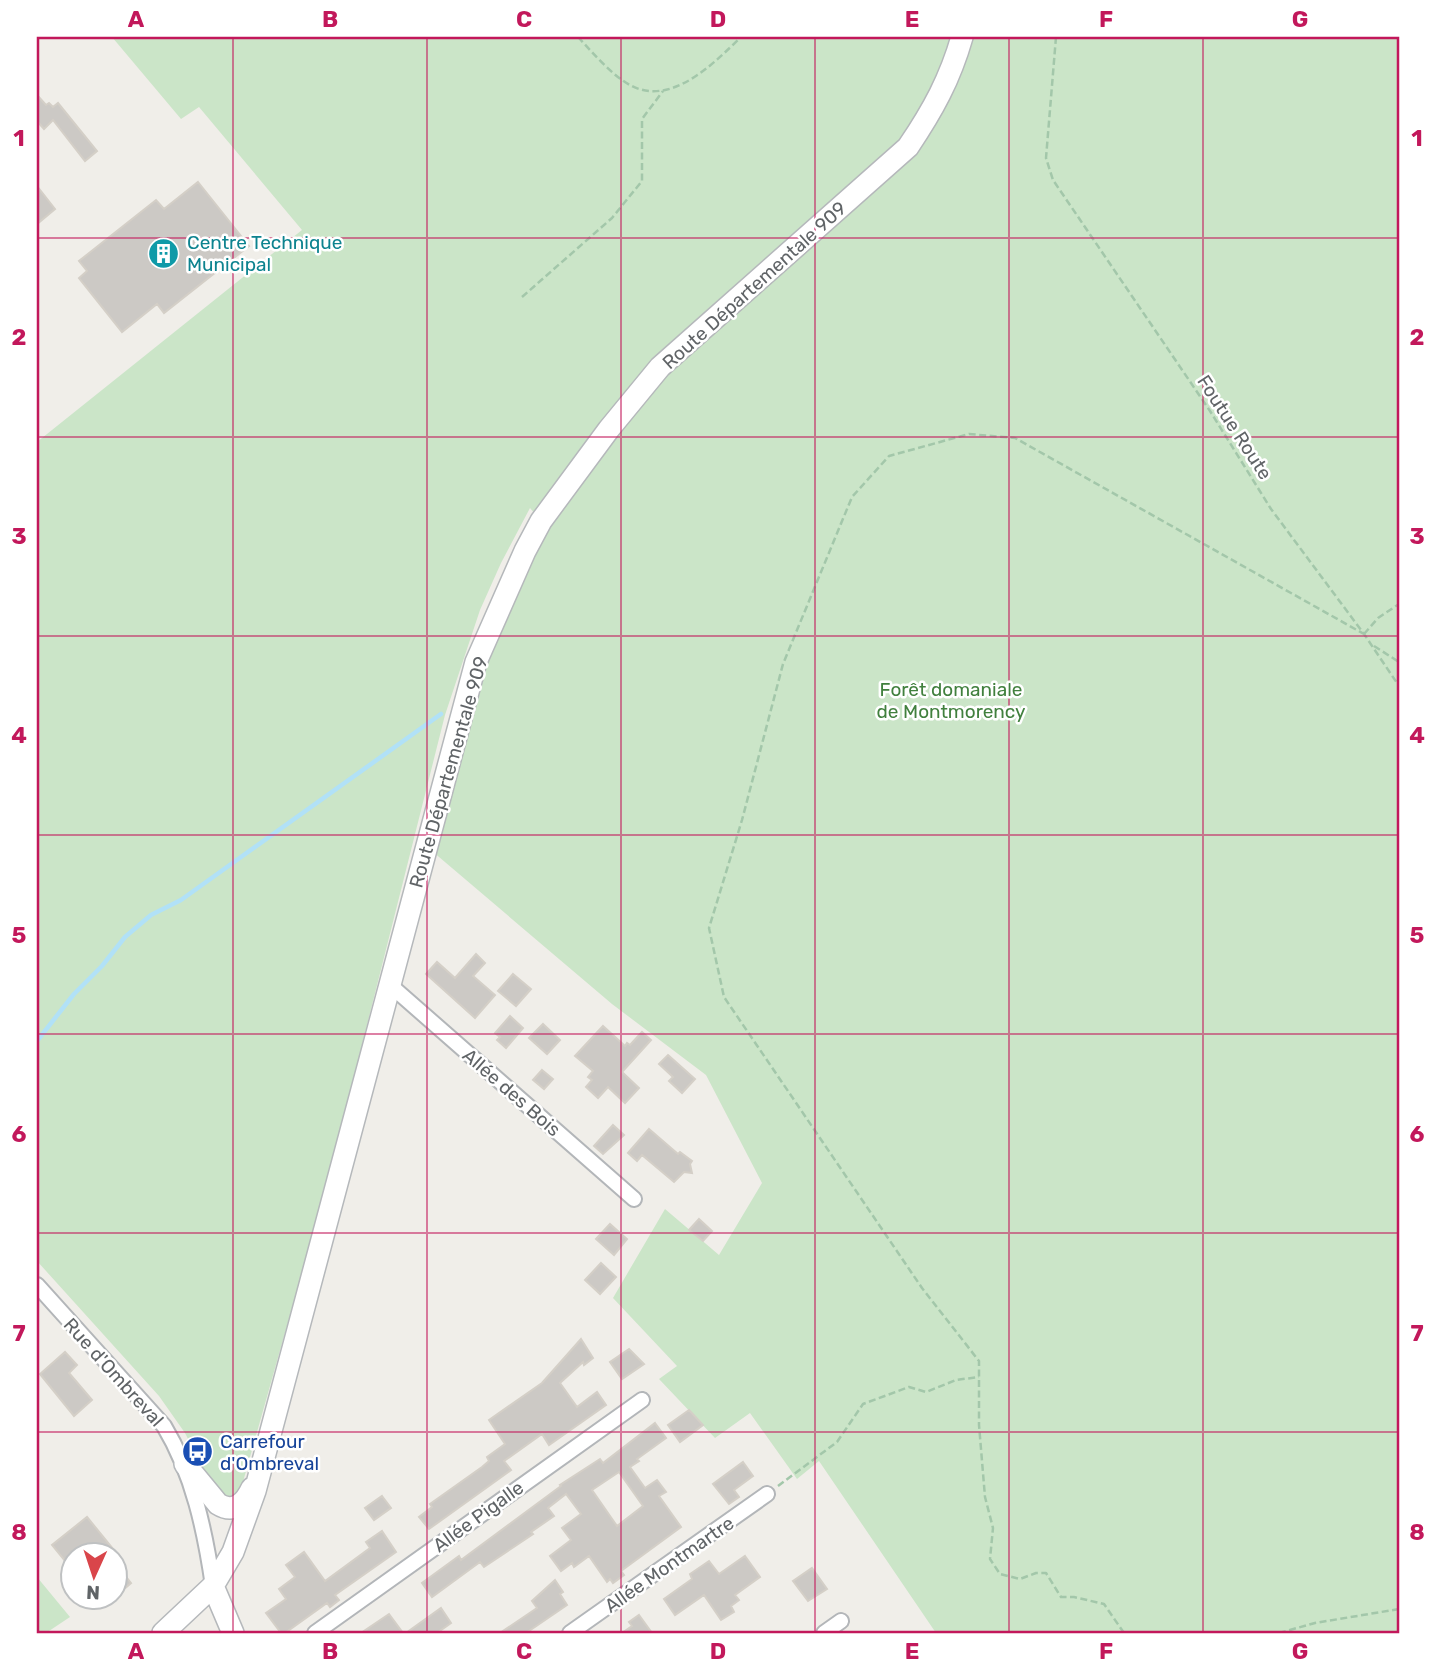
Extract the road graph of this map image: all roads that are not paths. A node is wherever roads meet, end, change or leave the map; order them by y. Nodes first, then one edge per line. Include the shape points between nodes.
1 (962, 37) edge
2 (390, 985) junction
3 (634, 1199) dead end
4 (37, 1285) edge
5 (642, 1399) dead end
6 (265, 1458) junction
7 (185, 1464) junction
8 (767, 1494) road end
9 (213, 1586) junction
10 (841, 1622) dead end
11 (163, 1633) edge
12 (233, 1633) edge
13 (315, 1633) edge
14 (570, 1633) edge
15 (824, 1633) edge

1 - 2 main road, Route Départementale 909 via 953,69 908,146 660,367 541,520 476,662
2 - 3 street, Allée des Bois
2 - 6 main road, Route Départementale 909
4 - 7 street, Rue d'Ombreval via 164,1426
5 - 13 street, Allée Pigalle
6 - 7 main road via 246,1502 225,1508
6 - 9 main road, Route Départementale 909 via 246,1520
7 - 9 street, Rue d'Ombreval via 207,1544
8 - 14 street, Allée Montmartre
9 - 11 main road, Route Départementale 909
9 - 12 main road
10 - 15 street

